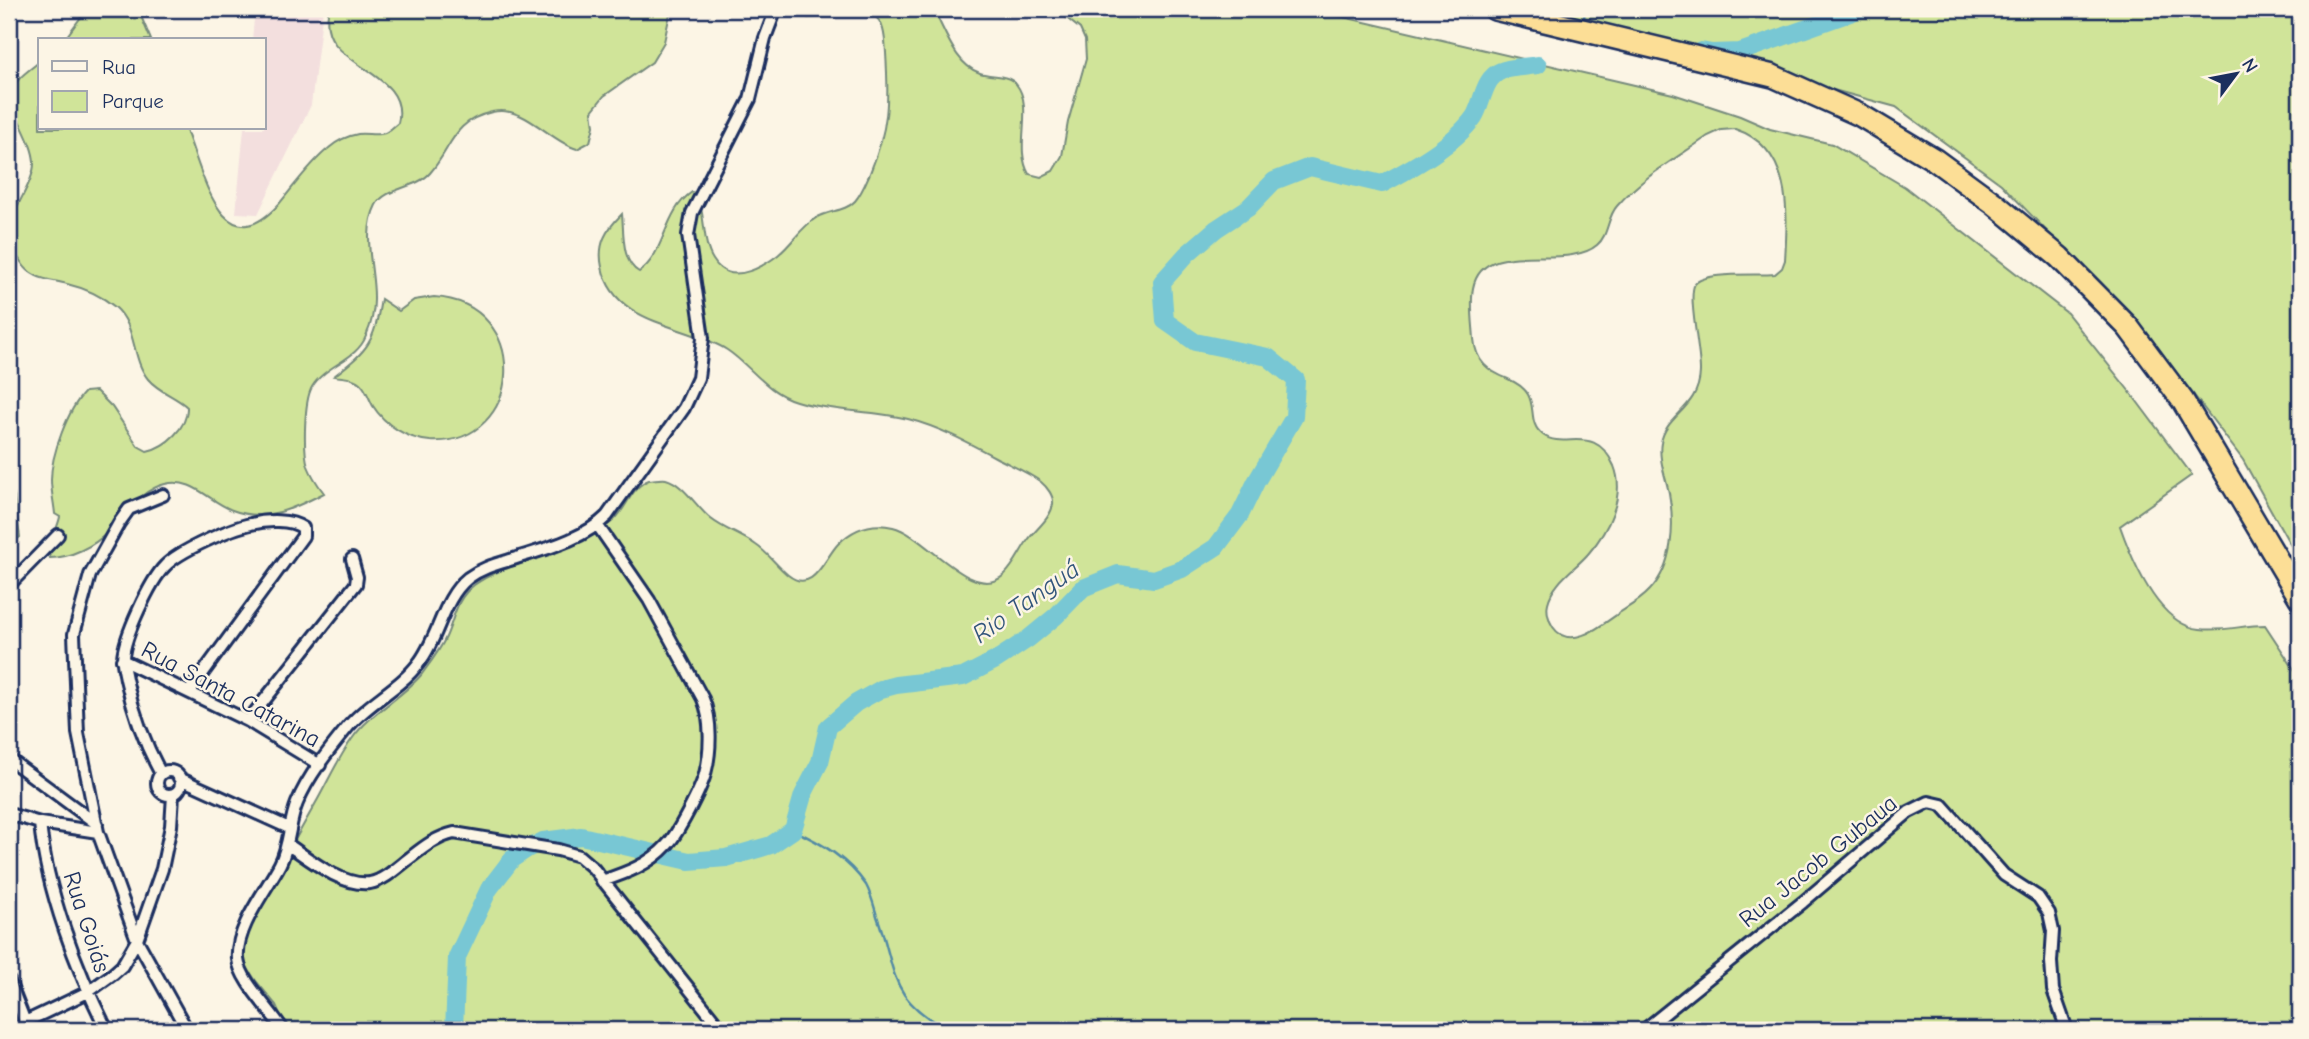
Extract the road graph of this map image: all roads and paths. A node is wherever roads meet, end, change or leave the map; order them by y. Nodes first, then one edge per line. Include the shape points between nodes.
1 (776, 9) edge
2 (1494, 9) edge
3 (163, 495) dead end
4 (598, 526) junction
5 (58, 535) dead end
6 (352, 559) dead end
7 (9, 585) edge
8 (2300, 598) edge
9 (122, 660) junction
10 (189, 692) junction
11 (248, 721) junction
12 (9, 759) edge
13 (320, 765) junction
14 (161, 774) junction
15 (179, 778) junction
16 (173, 795) junction
17 (9, 814) edge
18 (40, 823) junction
19 (97, 828) junction
20 (289, 828) junction
21 (287, 844) junction
22 (602, 881) junction
23 (137, 940) junction
24 (9, 981) edge
25 (88, 992) junction
26 (20, 1026) edge
27 (107, 1030) edge
28 (187, 1030) edge
29 (283, 1030) edge
30 (722, 1030) edge
31 (1644, 1030) edge
32 (2067, 1030) edge

1 - 4 street via 751,99 692,213 688,235 703,338 698,377 684,408
2 - 8 highway via 1773,75 1860,115 1935,160 2059,257 2128,327 2183,401
3 - 19 street via 129,509 119,523 90,575 74,634 78,733
4 - 13 street via 467,579 452,596 431,646 416,667 349,725
4 - 22 street via 649,600 704,699 710,724 705,775 669,844 632,871
5 - 7 street
6 - 11 street via 356,584
9 - 10 street, Rua Santa Catarina
9 - 10 street via 126,639 166,565 241,526 295,522 303,528 303,536
9 - 14 street via 131,705
10 - 11 street, Rua Santa Catarina
11 - 13 street, Rua Santa Catarina
12 - 19 street
13 - 20 street via 298,801
14 - 15 street via 173,772
14 - 16 street via 158,789
15 - 16 street via 179,789
15 - 20 street
16 - 23 street via 167,851
17 - 18 street
18 - 19 street
18 - 25 street, Rua Goiás via 43,854
19 - 23 street
20 - 21 street
21 - 22 street via 324,869 353,882 370,883 440,836 454,833 579,856
21 - 29 street via 238,942 243,976
22 - 30 street
23 - 25 street via 122,966
23 - 28 street
24 - 26 street
25 - 26 street
25 - 27 street, Rua Goiás
31 - 32 street, Rua Jacob Gubaua via 1909,812 1929,802 1942,805 2004,875 2038,897 2049,913 2053,990

